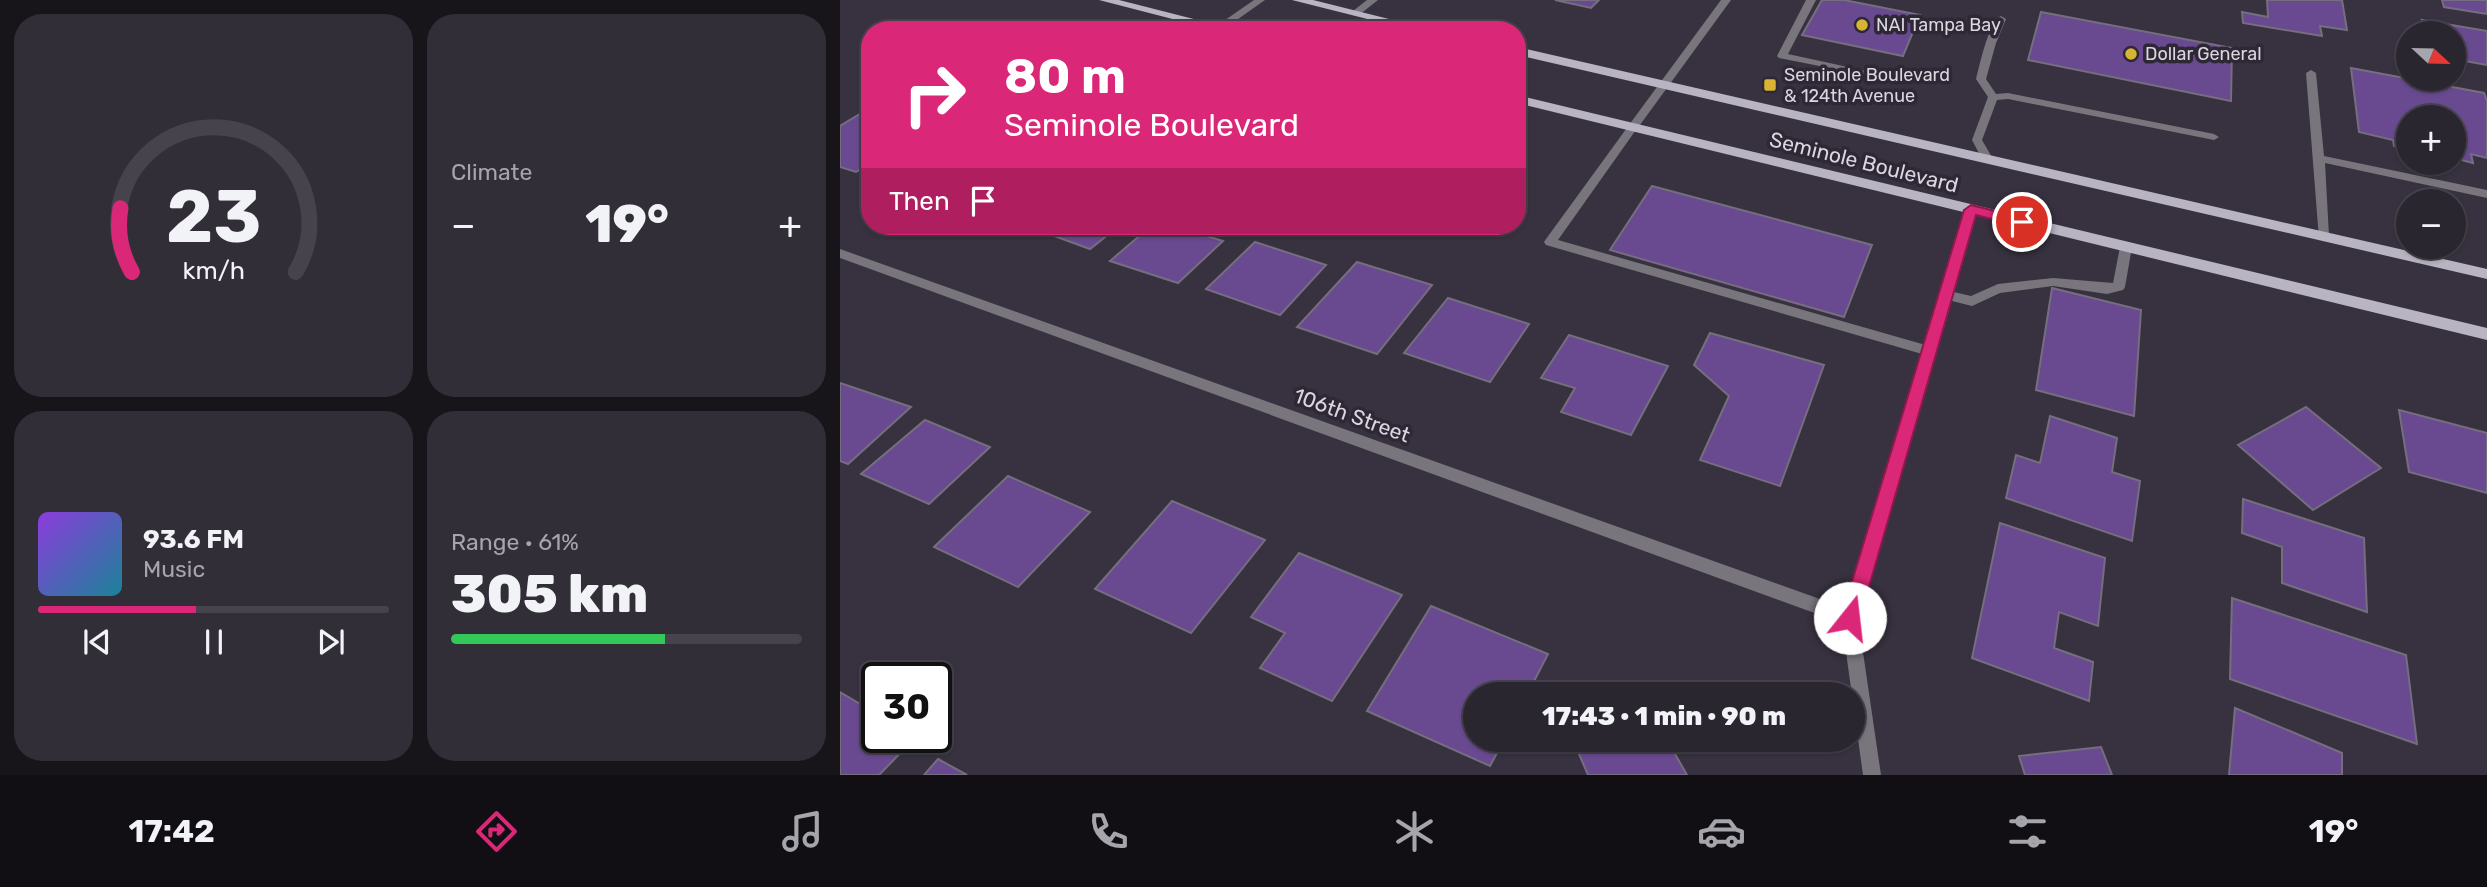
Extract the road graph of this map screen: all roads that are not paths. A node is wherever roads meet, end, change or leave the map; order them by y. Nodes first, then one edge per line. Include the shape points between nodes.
1 (1105, 0) edge
2 (1260, 0) edge
3 (1298, 0) edge
4 (1373, 0) edge
5 (1726, 0) edge
6 (1811, 0) edge
7 (1356, 13) junction
8 (2001, 19) dead end
9 (1193, 21) edge
10 (1235, 21) edge
11 (1389, 21) edge
12 (1526, 53) edge
13 (2311, 73) dead end
14 (1876, 76) dead end
15 (1664, 85) junction
16 (1993, 97) junction
17 (1526, 104) edge
18 (1633, 127) junction
19 (2214, 137) dead end
20 (2319, 158) junction
21 (1987, 159) junction
22 (2487, 194) edge
23 (1971, 210) junction
24 (2323, 236) junction
25 (2126, 247) junction
26 (840, 253) edge
27 (2487, 274) edge
28 (1945, 295) junction
29 (2487, 334) edge
30 (1929, 351) junction
31 (1850, 618) junction
32 (1872, 775) edge

1 - 9 main road
2 - 10 street
3 - 7 main road
4 - 7 street
5 - 15 street
6 - 14 street via 1782,56
7 - 11 main road
8 - 16 street via 1982,79
12 - 15 main road, Seminole Boulevard
13 - 20 street
15 - 18 street
15 - 21 main road, Seminole Boulevard
16 - 19 street via 2008,96
16 - 21 street via 1977,139
17 - 18 main road, Seminole Boulevard
18 - 23 main road, Seminole Boulevard
18 - 30 street via 1550,242
20 - 22 street
20 - 24 street
21 - 24 main road, Seminole Boulevard
23 - 25 main road, Seminole Boulevard
23 - 28 street
24 - 27 main road, Seminole Boulevard
25 - 28 street via 2119,287 2053,282 1998,289 1972,301
25 - 29 main road, Seminole Boulevard
26 - 31 street, 106th Street
28 - 30 street
30 - 31 street
31 - 32 street

